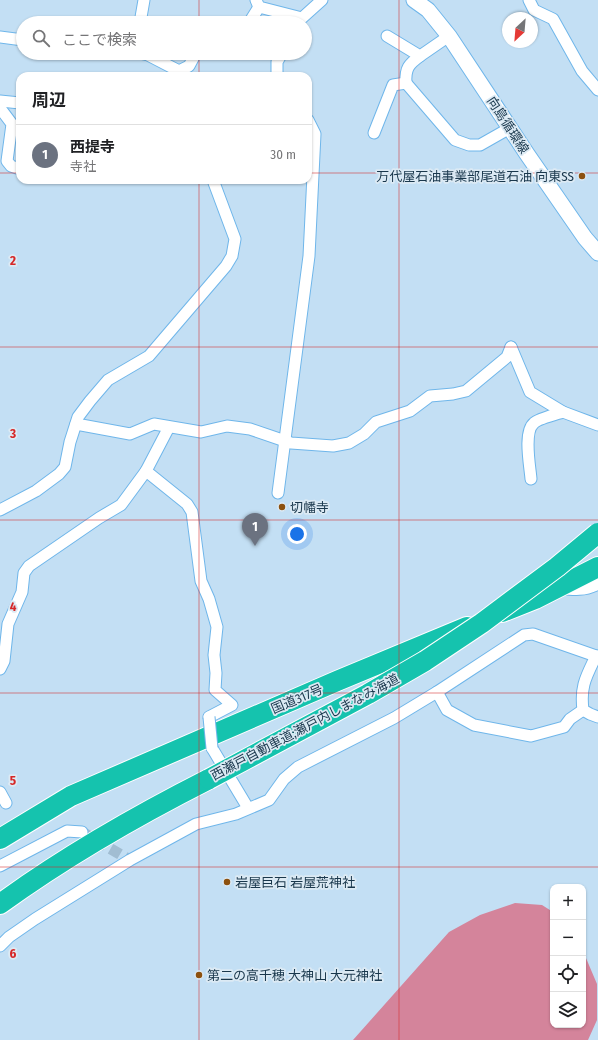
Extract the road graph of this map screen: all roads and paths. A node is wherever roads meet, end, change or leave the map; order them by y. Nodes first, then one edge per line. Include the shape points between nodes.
1 (144, 0) edge
2 (322, 0) edge
3 (414, 0) edge
4 (529, 0) edge
5 (258, 4) edge
6 (141, 16) edge
7 (252, 16) edge
8 (290, 16) edge
9 (304, 16) edge
10 (387, 36) dead end
11 (449, 36) junction
12 (0, 37) edge
13 (16, 39) edge
14 (420, 56) junction
15 (157, 60) edge
16 (192, 60) edge
17 (278, 60) edge
18 (180, 72) edge
19 (183, 72) edge
20 (277, 72) edge
21 (406, 83) junction
22 (598, 90) edge
23 (0, 101) edge
24 (16, 103) edge
25 (0, 108) edge
26 (312, 128) edge
27 (510, 128) junction
28 (374, 133) dead end
29 (16, 168) edge
30 (214, 184) edge
31 (598, 253) edge
32 (564, 412) junction
33 (76, 424) junction
34 (598, 425) edge
35 (169, 427) junction
36 (284, 441) junction
37 (146, 471) junction
38 (531, 479) dead end
39 (278, 493) dead end
40 (0, 510) edge
41 (598, 533) edge
42 (598, 567) edge
43 (598, 584) edge
44 (557, 588) junction
45 (597, 656) edge
46 (0, 669) edge
47 (437, 692) junction
48 (583, 710) junction
49 (598, 717) edge
50 (0, 792) edge
51 (6, 803) dead end
52 (248, 808) junction
53 (82, 832) tunnel mouth
54 (0, 839) edge
55 (0, 866) edge
56 (0, 904) edge
57 (0, 946) edge

1 - 6 street
2 - 9 street
3 - 11 main road, 向島循環線 via 428,10
4 - 22 street via 534,10 553,19 582,71
5 - 7 street
5 - 8 street
10 - 14 street
11 - 14 street
11 - 27 main road, 向島循環線
12 - 13 street
14 - 21 street via 412,62 405,73
15 - 18 street
16 - 19 street
17 - 20 street
21 - 27 street via 454,140 469,145 480,145
21 - 28 street via 393,85
23 - 24 street
25 - 29 street via 12,124 6,161
26 - 36 street via 315,134 309,256
27 - 31 main road, 向島循環線
30 - 33 street via 235,239 232,256 149,356 108,380 78,417
32 - 34 street
32 - 36 street via 530,392 511,347 507,357 466,392 430,396 410,411 376,422 364,434 349,443 333,446 291,444
32 - 38 street via 534,423 529,431
33 - 35 street via 130,434 154,424
33 - 40 street via 65,466 59,474 36,491
35 - 36 street via 201,432 227,426 250,429
35 - 37 street
36 - 39 street
37 - 46 street via 121,505 29,566 24,573 22,592 8,624 4,661
37 - 52 street, bridge via 187,504 192,512 201,581 217,627 214,655 215,690 232,705 209,717 212,748
41 - 56 highway, 西瀬戸自動車道;瀬戸内しまなみ海道, bridge via 482,623 425,662 114,829
42 - 44 highway, 国道317号
43 - 44 street via 578,590
44 - 54 highway, 国道317号 via 71,796
45 - 47 street via 533,634 524,635
45 - 48 street via 582,688
47 - 48 street via 447,710 474,725 532,736 564,727
47 - 52 street via 394,718 298,767 284,779 269,800
48 - 49 street
50 - 51 street
52 - 57 street via 236,814 196,824 130,860 35,919
53 - 55 street via 67,831

